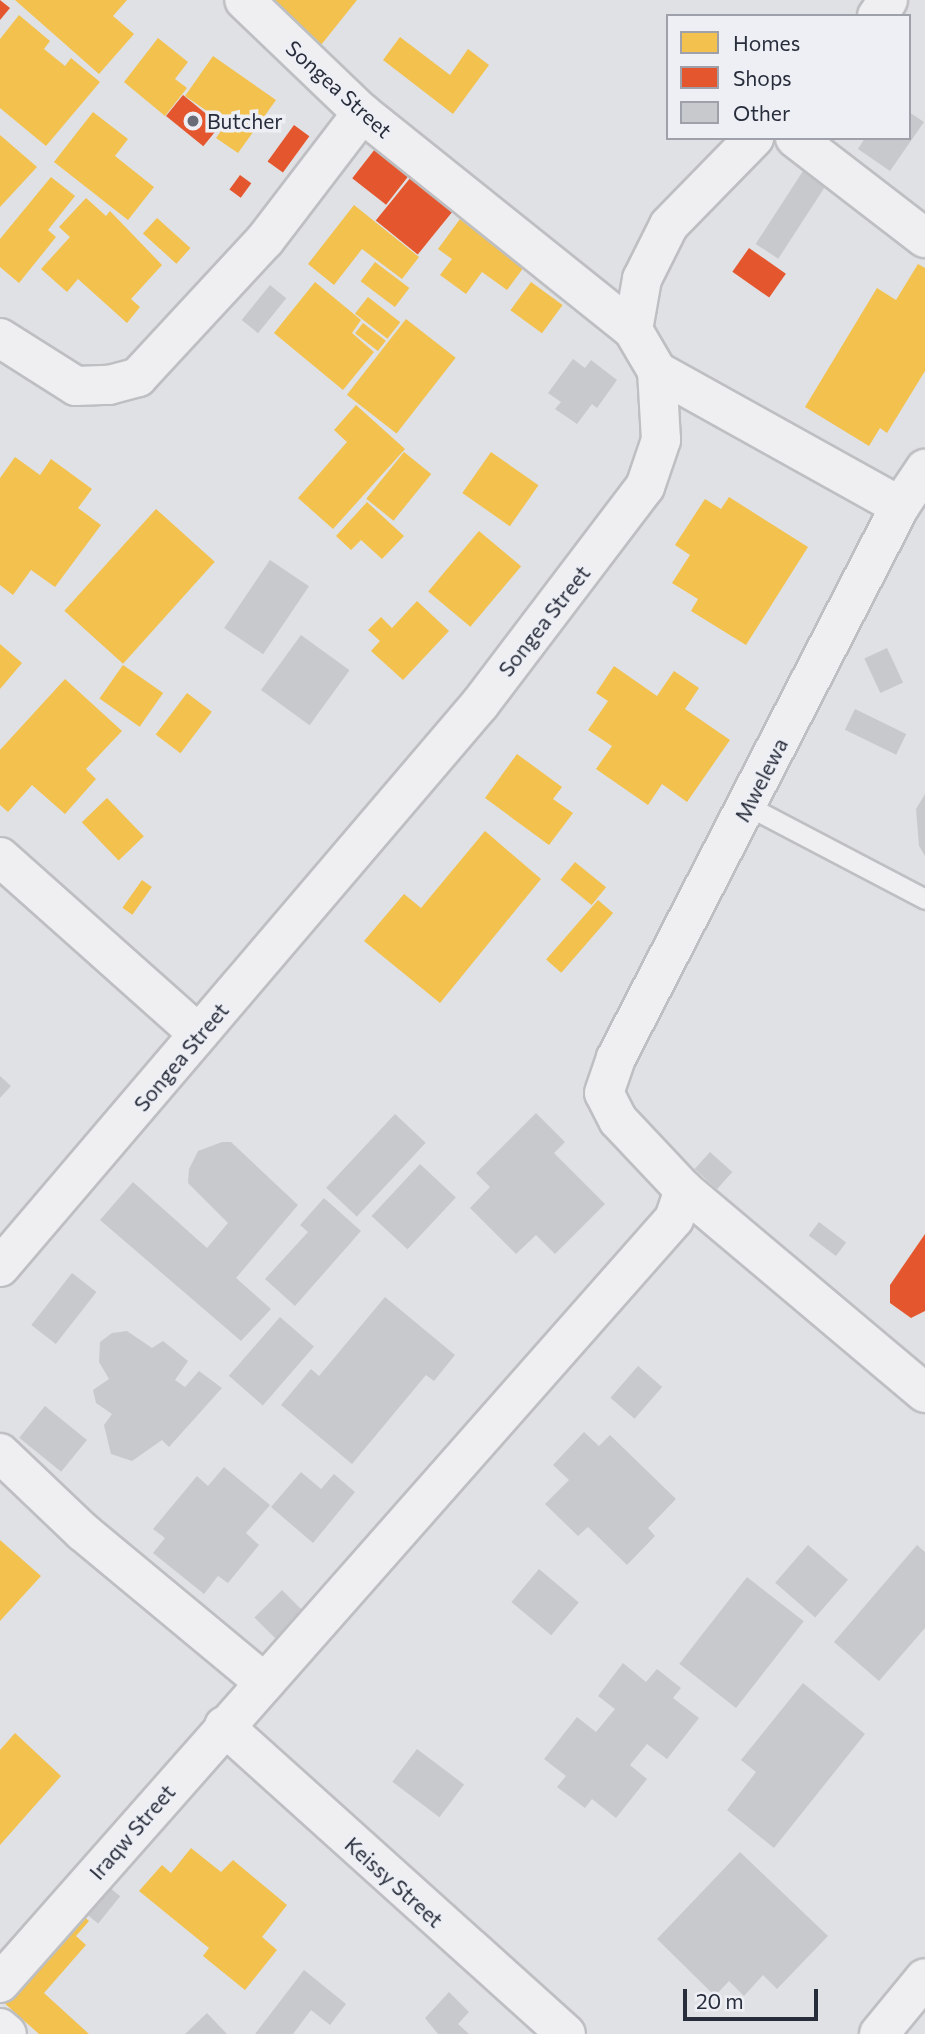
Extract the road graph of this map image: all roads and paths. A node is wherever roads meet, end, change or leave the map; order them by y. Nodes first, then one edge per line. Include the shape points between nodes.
1 (244, 0) edge
2 (362, 113) junction
3 (752, 140) edge
4 (798, 140) edge
5 (925, 238) edge
6 (633, 330) junction
7 (0, 338) edge
8 (657, 371) junction
9 (925, 469) edge
10 (900, 506) junction
11 (748, 806) junction
12 (0, 857) edge
13 (925, 899) edge
14 (199, 1034) junction
15 (684, 1189) junction
16 (0, 1267) edge
17 (925, 1393) edge
18 (0, 1453) edge
19 (265, 1683) junction
20 (224, 1726) junction
21 (925, 1978) edge
22 (0, 1983) edge
23 (0, 2028) edge
24 (7, 2034) edge
25 (566, 2034) edge
26 (878, 2034) edge

1 - 2 street, Songea Street
2 - 6 street, Songea Street
2 - 7 street via 265,240 138,377 108,386 76,386
3 - 6 street via 669,225 642,279
4 - 5 street
6 - 8 street, Songea Street
8 - 10 street
8 - 14 street, Songea Street via 661,440 645,487 480,704
9 - 10 street, Mwelewa
10 - 11 street, Mwelewa
11 - 13 lane
11 - 15 street, Mwelewa via 616,1058 604,1093 618,1120
12 - 14 street
14 - 16 street, Songea Street
15 - 17 street
15 - 19 street, Iraqw Street via 674,1219 647,1255
18 - 19 street via 83,1532
19 - 20 street, Iraqw Street
20 - 22 street, Iraqw Street
20 - 25 street, Keissy Street
21 - 26 street
23 - 24 street

